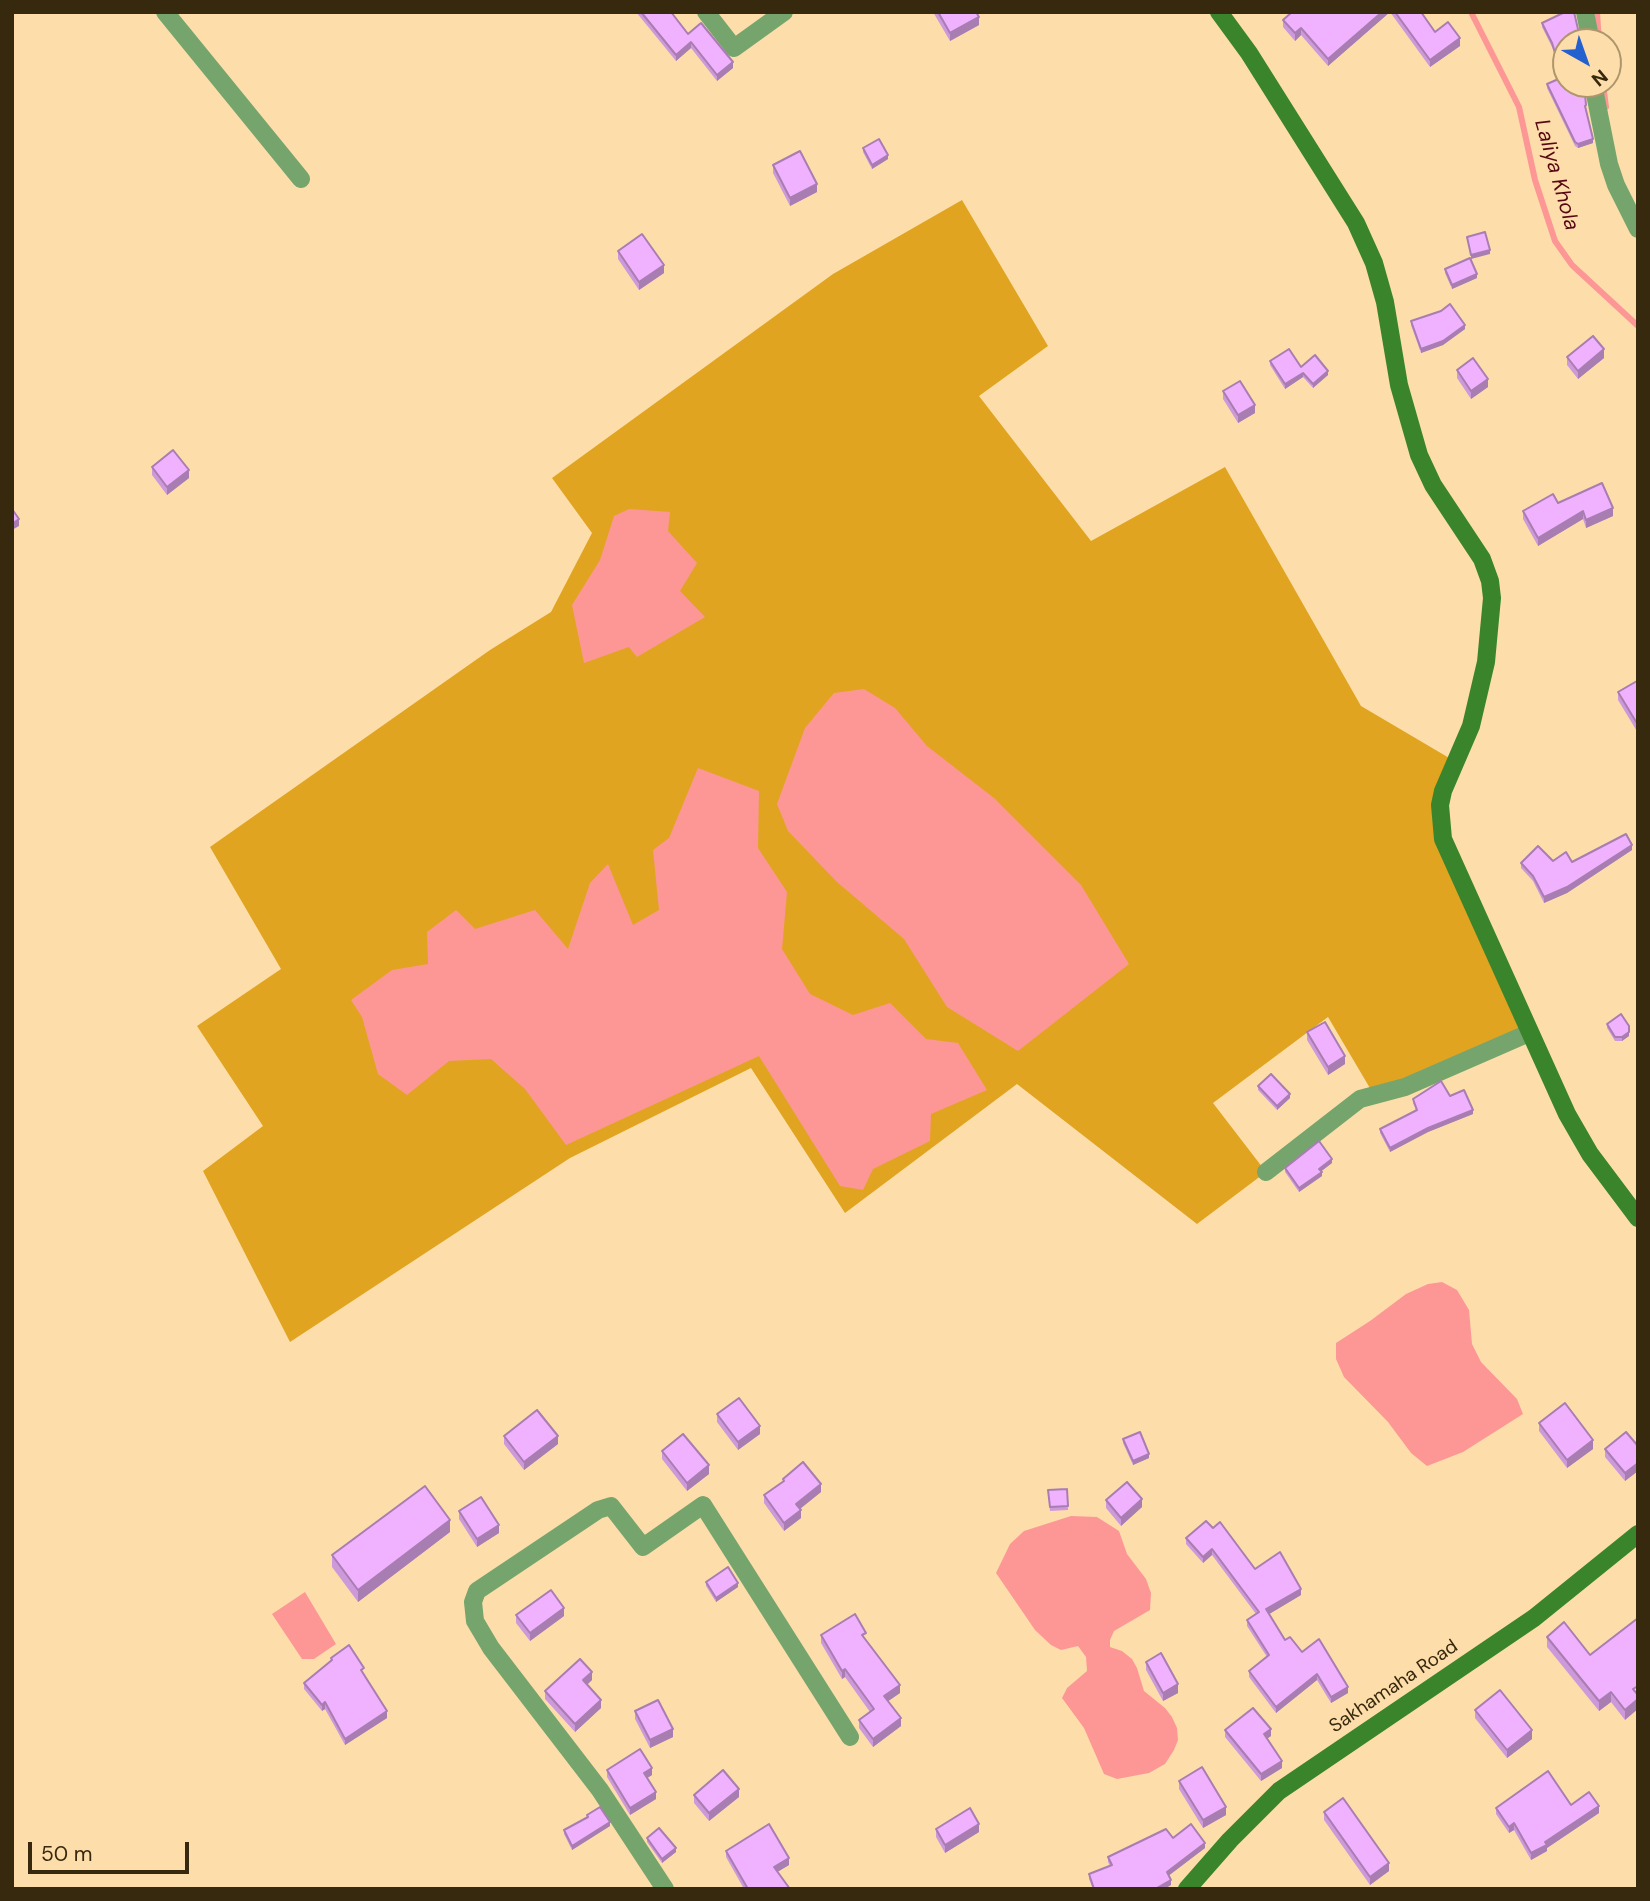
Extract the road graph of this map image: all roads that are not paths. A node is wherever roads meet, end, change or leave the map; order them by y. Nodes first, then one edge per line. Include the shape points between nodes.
1 (165, 12) edge
2 (706, 12) edge
3 (784, 12) edge
4 (1219, 12) edge
5 (1596, 98) edge
6 (301, 179) dead end
7 (1638, 229) edge
8 (1529, 1033) junction
9 (1266, 1172) dead end
10 (1638, 1218) edge
11 (1638, 1534) edge
12 (850, 1737) dead end
13 (665, 1889) edge
14 (1187, 1889) edge

1 - 6 street
2 - 3 street via 734,48
4 - 8 street via 1356,223 1385,302 1399,384 1419,455 1490,580 1486,662 1471,726 1443,791 1439,821
5 - 7 street via 1609,164
8 - 9 street via 1405,1087 1360,1099
8 - 10 street via 1590,1154
11 - 14 street, Sakhamaha Road via 1534,1618 1279,1791
12 - 13 street via 703,1505 643,1548 611,1506 598,1510 477,1591 475,1621 491,1648 600,1790

